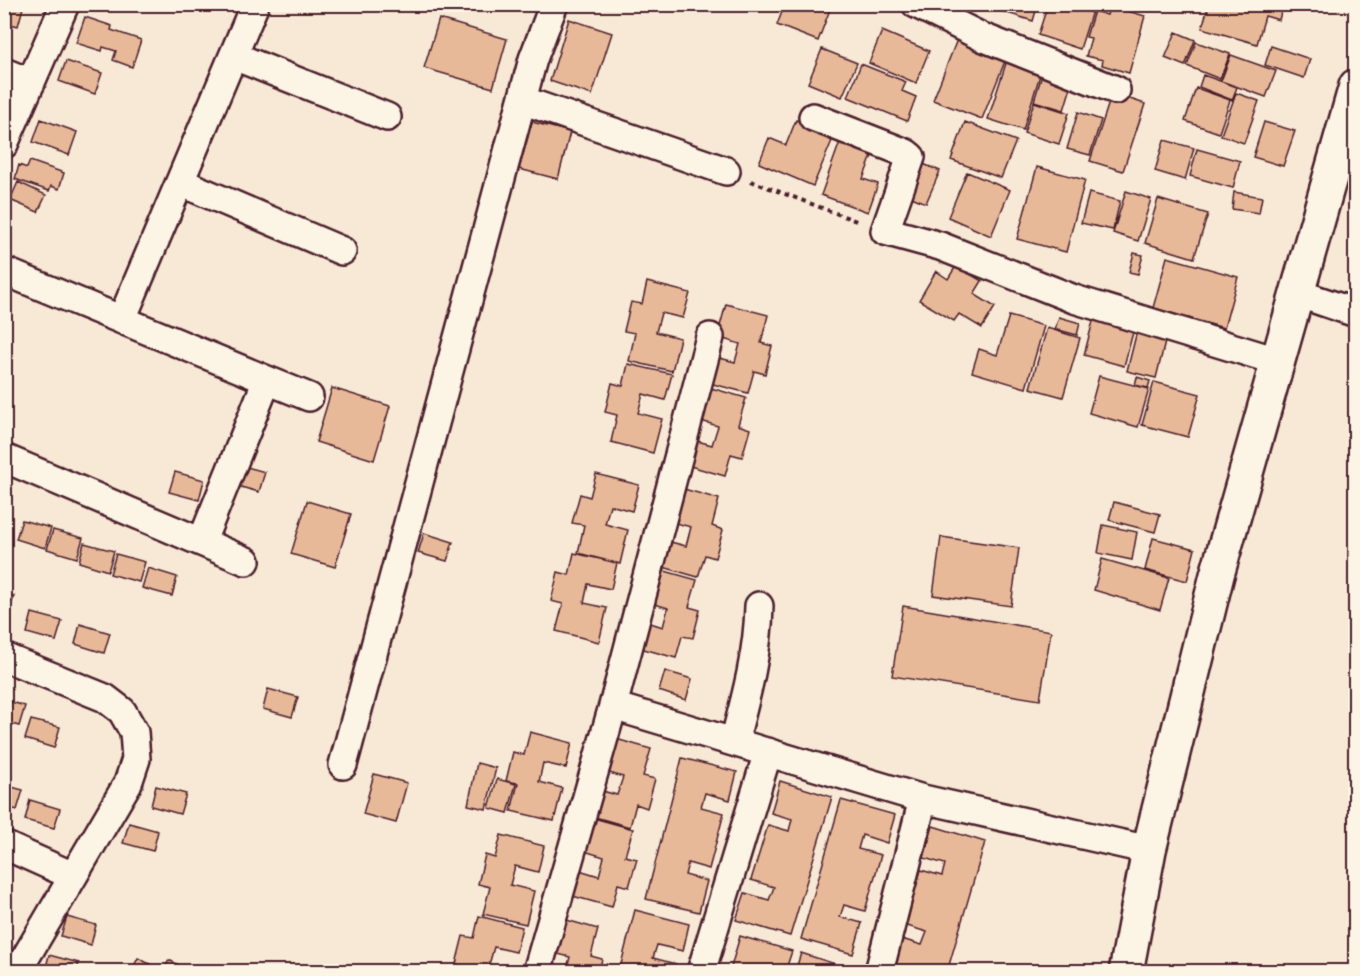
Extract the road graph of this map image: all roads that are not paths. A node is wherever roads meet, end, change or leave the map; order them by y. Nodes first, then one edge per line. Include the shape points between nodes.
1 (65, 4) edge
2 (255, 4) edge
3 (554, 4) edge
4 (916, 4) edge
5 (234, 56) junction
6 (4, 72) edge
7 (31, 83) junction
8 (1356, 86) edge
9 (1116, 90) dead end
10 (522, 100) junction
11 (387, 117) dead end
12 (813, 117) dead end
13 (4, 144) edge
14 (726, 171) road end
15 (180, 182) junction
16 (342, 251) dead end
17 (4, 271) edge
18 (1297, 293) junction
19 (1356, 313) edge
20 (122, 319) junction
21 (710, 337) dead end
22 (1277, 361) junction
23 (267, 380) junction
24 (309, 397) dead end
25 (4, 458) edge
26 (202, 541) junction
27 (246, 561) dead end
28 (759, 606) dead end
29 (4, 657) edge
30 (613, 706) junction
31 (734, 742) junction
32 (768, 752) junction
33 (343, 765) dead end
34 (923, 799) junction
35 (4, 845) edge
36 (1149, 850) junction
37 (73, 876) junction
38 (17, 972) edge
39 (537, 972) edge
40 (700, 972) edge
41 (879, 972) edge
42 (1126, 972) edge

1 - 7 street
2 - 5 street
3 - 10 street
4 - 9 street via 982,37
5 - 11 street
5 - 15 street
6 - 7 street
7 - 13 street
8 - 18 street
10 - 14 street
10 - 33 street
12 - 22 street via 911,157 885,231 940,246 1074,299
15 - 16 street
15 - 20 street
17 - 20 street
18 - 19 street
18 - 22 street
20 - 23 street
21 - 30 street
22 - 36 street via 1217,575
23 - 24 street
23 - 26 street
25 - 26 street
26 - 27 street
28 - 31 street via 752,671
29 - 37 street via 105,698 122,711 134,732 136,759 128,783
30 - 31 street
30 - 39 street
31 - 32 street
32 - 34 street
32 - 40 street
34 - 36 street
34 - 41 street
35 - 37 street
36 - 42 street
37 - 38 street

